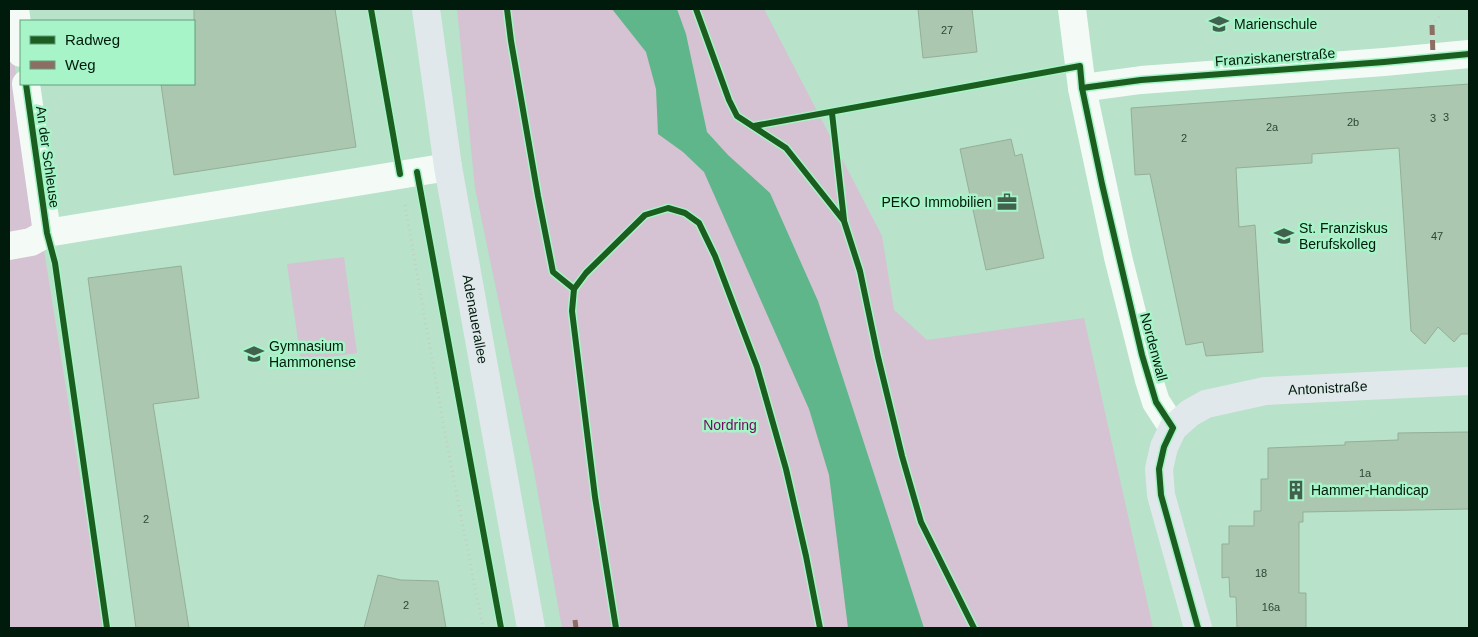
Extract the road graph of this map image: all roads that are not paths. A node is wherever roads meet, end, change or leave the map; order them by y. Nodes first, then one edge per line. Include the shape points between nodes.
1 (15, 9) edge
2 (426, 9) edge
3 (1072, 9) edge
4 (20, 46) edge
5 (1469, 54) edge
6 (26, 85) edge
7 (1082, 88) junction
8 (448, 167) junction
9 (47, 233) junction
10 (9, 246) edge
11 (1469, 381) edge
12 (1181, 420) junction
13 (532, 628) edge
14 (1198, 628) edge

1 - 4 street
2 - 8 main road, Adenauerallee
3 - 7 street, Nordenwall
5 - 7 street, Franziskanerstraße via 1141,80
6 - 9 street, An der Schleuse
7 - 12 street, Nordenwall via 1118,257 1156,402
8 - 9 street
8 - 13 main road, Adenauerallee
9 - 10 street via 31,242
11 - 12 main road, Antonistraße via 1265,391 1206,404
12 - 14 main road via 1164,447 1159,469 1161,495

